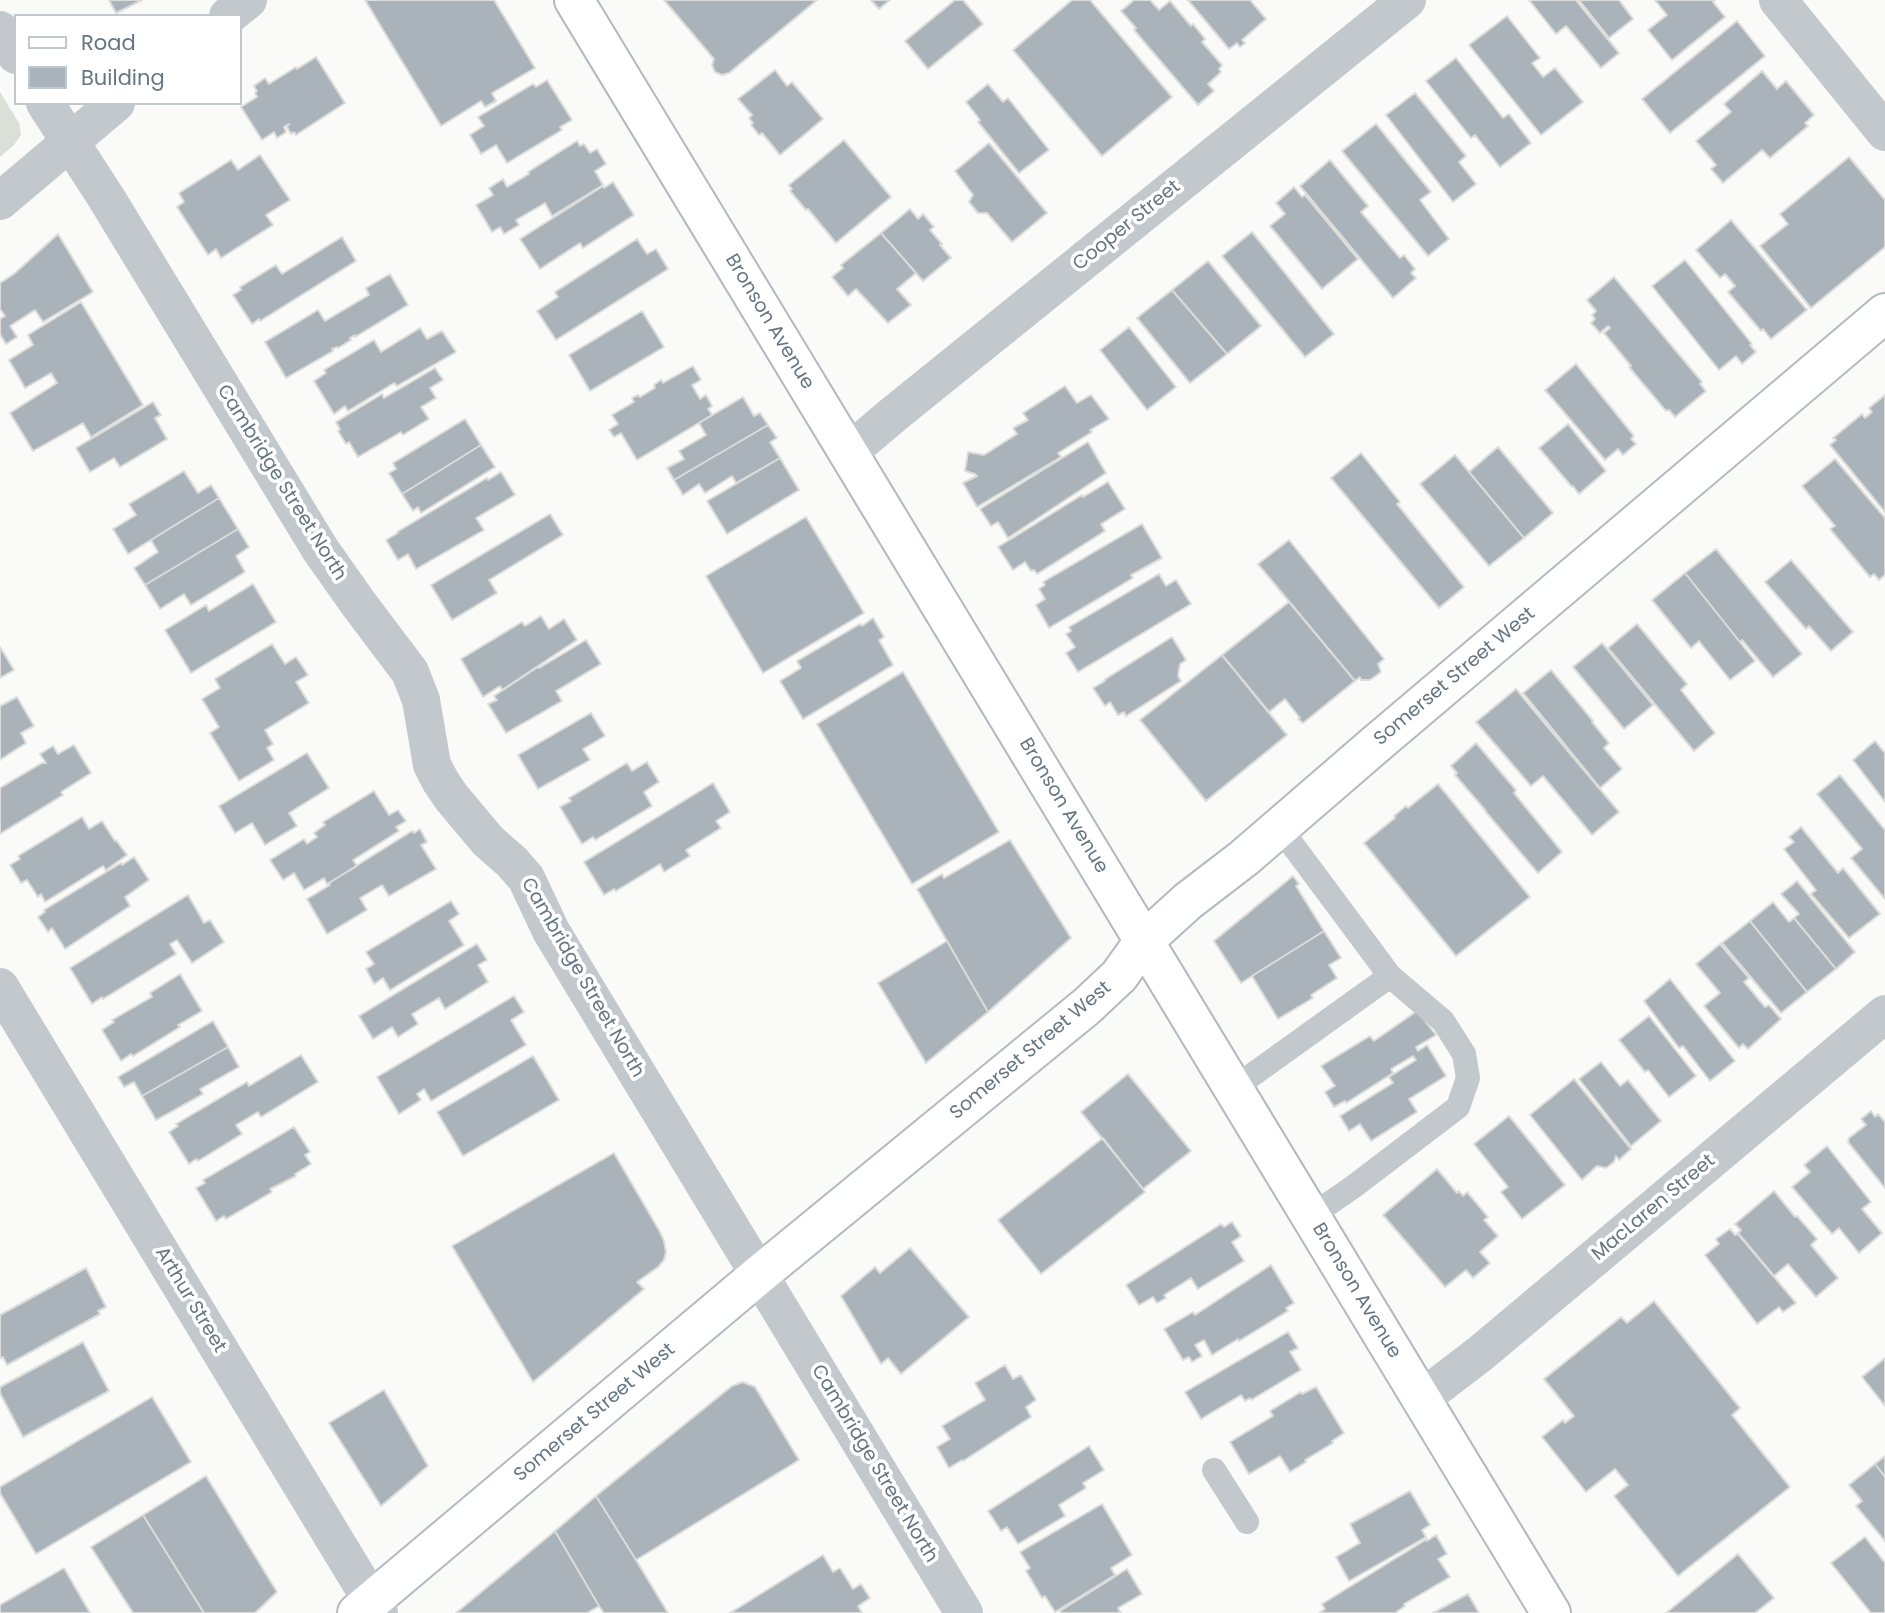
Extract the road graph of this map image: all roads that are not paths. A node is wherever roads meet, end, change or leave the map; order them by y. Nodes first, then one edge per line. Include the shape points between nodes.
1 (248, 0) edge
2 (574, 0) edge
3 (1407, 0) edge
4 (1777, 0) edge
5 (230, 14) edge
6 (0, 30) edge
7 (14, 52) edge
8 (46, 105) edge
9 (114, 105) edge
10 (1885, 132) edge
11 (69, 142) junction
12 (0, 201) edge
13 (1885, 313) edge
14 (848, 453) junction
15 (1280, 828) junction
16 (1144, 941) junction
17 (1390, 976) junction
18 (0, 987) edge
19 (1885, 1014) edge
20 (1234, 1088) junction
21 (1311, 1216) junction
22 (760, 1275) junction
23 (1421, 1399) junction
24 (1214, 1469) dead end
25 (1247, 1522) dead end
26 (369, 1609) edge
27 (964, 1613) edge
28 (1551, 1613) edge

1 - 5 street
2 - 14 main road, Bronson Avenue
3 - 14 street, Cooper Street
4 - 10 street
6 - 7 street
8 - 11 street, Cambridge Street North
9 - 11 street
11 - 12 street
11 - 22 street, Cambridge Street North via 320,549 410,672 421,700 432,765 441,782 488,841 526,878 551,931
13 - 15 main road, Somerset Street West
14 - 16 main road, Bronson Avenue
15 - 16 main road, Somerset Street West
15 - 17 lane
16 - 20 main road, Bronson Avenue
16 - 22 main road, Somerset Street West via 1119,976 1087,1006
17 - 20 lane
17 - 21 lane via 1443,1021 1464,1054 1468,1078 1458,1108
18 - 26 street, Arthur Street
19 - 23 street, MacLaren Street
20 - 21 main road, Bronson Avenue
21 - 23 main road, Bronson Avenue
22 - 26 main road, Somerset Street West
22 - 27 street, Cambridge Street North
23 - 28 main road, Bronson Avenue
24 - 25 lane

